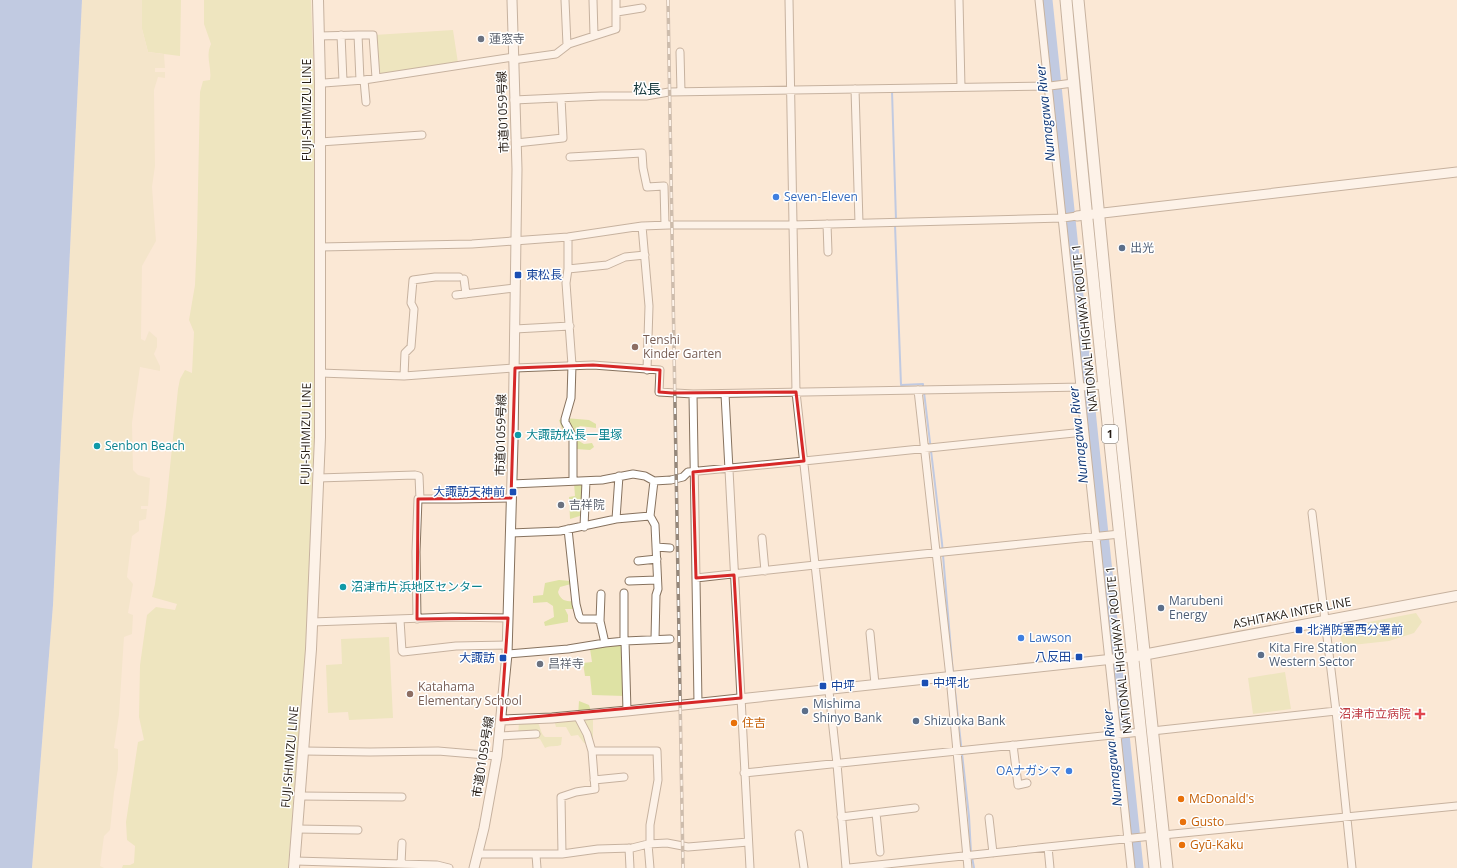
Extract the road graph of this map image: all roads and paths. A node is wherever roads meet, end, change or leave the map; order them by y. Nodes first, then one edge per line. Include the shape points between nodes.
1 (318, 0) edge
2 (512, 0) edge
3 (565, 0) edge
4 (593, 0) edge
5 (616, 0) edge
6 (789, 0) edge
7 (959, 0) edge
8 (1039, 0) edge
9 (1066, 0) edge
10 (1078, 0) edge
11 (642, 8) dead end
12 (617, 12) junction
13 (341, 35) junction
14 (358, 35) junction
15 (594, 35) junction
16 (319, 36) junction
17 (568, 45) junction
18 (680, 52) dead end
19 (513, 59) junction
20 (376, 78) junction
21 (362, 80) junction
22 (343, 81) junction
23 (320, 82) junction
24 (1069, 83) junction
25 (1049, 86) junction
26 (960, 87) junction
27 (855, 89) junction
28 (790, 90) junction
29 (681, 92) junction
30 (561, 98) junction
31 (514, 100) junction
32 (366, 102) dead end
33 (422, 135) dead end
34 (320, 142) junction
35 (516, 143) junction
36 (570, 157) dead end
37 (1457, 172) edge
38 (1099, 214) junction
39 (1082, 216) junction
40 (1062, 218) junction
41 (859, 223) junction
42 (827, 224) junction
43 (665, 225) junction
44 (792, 225) junction
45 (642, 226) junction
46 (568, 237) junction
47 (516, 241) junction
48 (320, 247) junction
49 (828, 252) dead end
50 (645, 255) junction
51 (568, 269) junction
52 (515, 288) junction
53 (466, 294) junction
54 (456, 295) dead end
55 (570, 326) junction
56 (515, 329) junction
57 (572, 365) junction
58 (515, 368) junction
59 (647, 370) junction
60 (320, 373) junction
61 (404, 376) junction
62 (1100, 386) junction
63 (1081, 387) junction
64 (918, 390) junction
65 (796, 392) junction
66 (693, 394) junction
67 (725, 394) junction
68 (1084, 432) junction
69 (924, 448) junction
70 (804, 461) junction
71 (729, 468) junction
72 (694, 472) junction
73 (619, 476) junction
74 (318, 478) junction
75 (586, 480) junction
76 (573, 481) junction
77 (654, 481) junction
78 (512, 484) junction
79 (511, 498) junction
80 (420, 499) junction
81 (1312, 513) dead end
82 (650, 516) junction
83 (616, 519) junction
84 (584, 526) junction
85 (568, 530) junction
86 (511, 533) junction
87 (1115, 535) junction
88 (1097, 537) junction
89 (762, 538) dead end
90 (656, 547) junction
91 (670, 548) dead end
92 (936, 553) junction
93 (657, 559) junction
94 (638, 561) dead end
95 (815, 564) junction
96 (765, 571) junction
97 (734, 574) junction
98 (696, 578) junction
99 (658, 580) junction
100 (628, 581) dead end
101 (624, 592) dead end
102 (601, 594) dead end
103 (1457, 596) edge
104 (508, 618) junction
105 (416, 619) junction
106 (400, 620) junction
107 (1326, 620) junction
108 (600, 621) junction
109 (312, 622) junction
110 (870, 633) dead end
111 (655, 639) junction
112 (670, 639) dead end
113 (625, 641) junction
114 (605, 643) junction
115 (507, 650) junction
116 (1144, 654) junction
117 (1128, 657) junction
118 (1109, 660) junction
119 (954, 677) junction
120 (875, 684) junction
121 (828, 689) junction
122 (741, 698) junction
123 (698, 703) junction
124 (1336, 710) junction
125 (627, 711) junction
126 (577, 715) junction
127 (501, 720) junction
128 (1142, 732) junction
129 (536, 734) dead end
130 (1118, 734) junction
131 (499, 736) junction
132 (1012, 745) junction
133 (304, 751) junction
134 (592, 751) junction
135 (957, 751) junction
136 (497, 756) junction
137 (837, 764) junction
138 (744, 773) junction
139 (624, 777) dead end
140 (594, 780) junction
141 (1027, 783) dead end
142 (300, 796) junction
143 (402, 797) dead end
144 (1457, 806) edge
145 (915, 808) dead end
146 (876, 813) junction
147 (1346, 816) junction
148 (842, 817) junction
149 (989, 818) dead end
150 (297, 829) junction
151 (358, 830) dead end
152 (799, 834) dead end
153 (1153, 836) junction
154 (1128, 839) junction
155 (748, 842) junction
156 (402, 843) dead end
157 (649, 844) junction
158 (1048, 847) junction
159 (629, 848) junction
160 (880, 852) dead end
161 (993, 853) junction
162 (478, 854) junction
163 (562, 854) junction
164 (536, 855) junction
165 (966, 856) junction
166 (295, 864) edge
167 (401, 864) junction
168 (907, 865) edge
169 (449, 868) edge
170 (474, 868) edge
171 (537, 868) edge
172 (630, 868) edge
173 (650, 868) edge
174 (750, 868) edge
175 (804, 868) edge
176 (848, 868) edge
177 (968, 868) edge
178 (1050, 868) edge
179 (1131, 868) edge
180 (1155, 868) edge
181 (1167, 868) edge
182 (1352, 868) edge

1 - 16 main road, FUJI-SHIMIZU LINE
2 - 19 street, 市道01059号線
3 - 17 street
4 - 15 street
5 - 12 street
6 - 28 street
7 - 26 street
8 - 25 street
9 - 24 highway, NATIONAL HIGHWAY ROUTE 1 / 1
10 - 38 highway, NATIONAL HIGHWAY ROUTE 1 / 1
11 - 12 street
12 - 15 street via 616,29
13 - 14 street
13 - 16 street
13 - 22 street
14 - 20 street via 372,35
14 - 21 street
15 - 17 street
16 - 23 main road, FUJI-SHIMIZU LINE
17 - 19 street via 556,54
18 - 29 street
19 - 20 street
19 - 31 street, 市道01059号線
20 - 21 street
21 - 22 street
21 - 32 street
22 - 23 street
23 - 34 main road, FUJI-SHIMIZU LINE
24 - 25 street
24 - 39 highway, NATIONAL HIGHWAY ROUTE 1 / 1
25 - 26 street
25 - 40 street
26 - 27 street
27 - 28 street
27 - 41 street
28 - 29 street
28 - 44 street
29 - 30 street via 646,96
30 - 31 street
30 - 35 street via 563,138
31 - 35 street, 市道01059号線
33 - 34 street
34 - 48 main road, FUJI-SHIMIZU LINE
35 - 47 street, 市道01059号線
36 - 43 street via 642,153 647,187 664,186
37 - 38 street
38 - 39 street
38 - 116 highway, NATIONAL HIGHWAY ROUTE 1 / 1
39 - 40 street
39 - 62 highway, NATIONAL HIGHWAY ROUTE 1 / 1
40 - 41 street
40 - 63 street
41 - 42 street
42 - 44 street
42 - 49 street
43 - 44 street
43 - 45 street
44 - 65 street
45 - 46 street
45 - 50 street
46 - 47 street
46 - 51 street
47 - 48 street via 436,246
47 - 52 street, 市道01059号線
48 - 60 main road, FUJI-SHIMIZU LINE
50 - 51 street via 625,257 607,265
50 - 59 street via 649,306
51 - 55 street via 566,283
52 - 53 street
52 - 56 street, 市道01059号線
53 - 54 street
53 - 61 street via 461,278 435,277 413,280 410,303 414,309 411,347 405,353
55 - 56 street
55 - 57 street
56 - 58 street, 市道01059号線
57 - 58 street
57 - 59 street
57 - 76 street via 571,398 565,422 573,437
58 - 61 street
58 - 78 street, 市道01059号線
59 - 66 street via 660,370 659,392
60 - 61 street
60 - 74 main road, FUJI-SHIMIZU LINE
62 - 63 street
62 - 87 highway, NATIONAL HIGHWAY ROUTE 1 / 1
63 - 64 street
63 - 68 street
64 - 65 street
64 - 69 street
65 - 67 street
65 - 70 street
66 - 67 street
66 - 72 street
67 - 71 street
68 - 69 street
68 - 88 street
69 - 70 street
69 - 92 street
70 - 71 street
70 - 95 street
71 - 72 street
71 - 97 street
72 - 77 street via 688,472 676,479
72 - 98 street
73 - 75 street
73 - 77 street via 633,474
73 - 83 street
74 - 80 street via 415,475 419,476 420,480
74 - 109 main road, FUJI-SHIMIZU LINE
75 - 76 street
75 - 84 street
76 - 78 street
77 - 82 street
78 - 79 street, 市道01059号線
79 - 80 street
79 - 86 street, 市道01059号線
80 - 105 street via 416,552
81 - 107 street
82 - 83 street
82 - 90 street via 655,524
83 - 84 street
84 - 85 street
85 - 86 street
85 - 108 street via 579,616 581,619
86 - 104 street, 市道01059号線
87 - 88 street
87 - 117 highway, NATIONAL HIGHWAY ROUTE 1 / 1
88 - 92 street
88 - 118 street
89 - 96 street
90 - 91 street
90 - 93 street
92 - 95 street
92 - 119 street
93 - 94 street
93 - 99 street
95 - 96 street
95 - 121 street
96 - 97 street
97 - 98 street
97 - 122 street
98 - 123 street
99 - 100 street
99 - 111 street
101 - 113 street
102 - 108 street
103 - 107 main road, ASHITAKA INTER LINE
104 - 105 street
104 - 115 street, 市道01059号線
105 - 106 street
106 - 109 street
106 - 115 street via 403,652 456,646
107 - 116 main road, ASHITAKA INTER LINE
107 - 124 street
108 - 114 street
109 - 133 main road, FUJI-SHIMIZU LINE
110 - 120 street
111 - 112 street
111 - 113 street
113 - 114 street
113 - 125 street
114 - 115 street via 568,649
115 - 127 street, 市道01059号線
116 - 117 main road, ASHITAKA INTER LINE
116 - 128 highway, NATIONAL HIGHWAY ROUTE 1 / 1
117 - 118 street
117 - 128 highway, NATIONAL HIGHWAY ROUTE 1 / 1
118 - 119 street
118 - 130 street
119 - 120 street
119 - 135 street
120 - 121 street
121 - 122 street
121 - 137 street
122 - 123 street
122 - 138 street
123 - 125 street
124 - 128 street
124 - 147 street
125 - 126 street
126 - 127 street
126 - 134 street
127 - 131 street, 市道01059号線
128 - 130 street
128 - 153 highway, NATIONAL HIGHWAY ROUTE 1 / 1
129 - 131 street
130 - 132 street
130 - 154 street
131 - 136 street, 市道01059号線
132 - 135 street
132 - 141 street via 1018,785
133 - 136 street via 438,751
133 - 142 main road, FUJI-SHIMIZU LINE
134 - 140 street
134 - 157 street via 657,750 658,780
135 - 137 street
135 - 165 street
136 - 162 street, 市道01059号線
137 - 138 street
137 - 148 street
138 - 155 street
139 - 140 street
140 - 163 street via 595,789 561,798
142 - 143 street
142 - 150 main road, FUJI-SHIMIZU LINE
144 - 147 street
145 - 146 street
146 - 148 street
146 - 160 street
147 - 153 street
147 - 182 street
148 - 176 street
149 - 161 street
150 - 151 street
150 - 166 main road, FUJI-SHIMIZU LINE
152 - 175 street
153 - 154 street
153 - 180 highway, NATIONAL HIGHWAY ROUTE 1 / 1
153 - 181 highway, NATIONAL HIGHWAY ROUTE 1 / 1
154 - 158 street
154 - 179 street
155 - 157 street via 688,847 667,843
155 - 174 street
156 - 167 street
157 - 159 street
157 - 173 street
158 - 161 street
158 - 178 street
159 - 163 street
159 - 172 street
161 - 165 street
162 - 164 street
162 - 170 street, 市道01059号線
163 - 164 street
164 - 171 street
165 - 168 street
165 - 177 street
166 - 167 street
167 - 169 street
168 - 176 street

